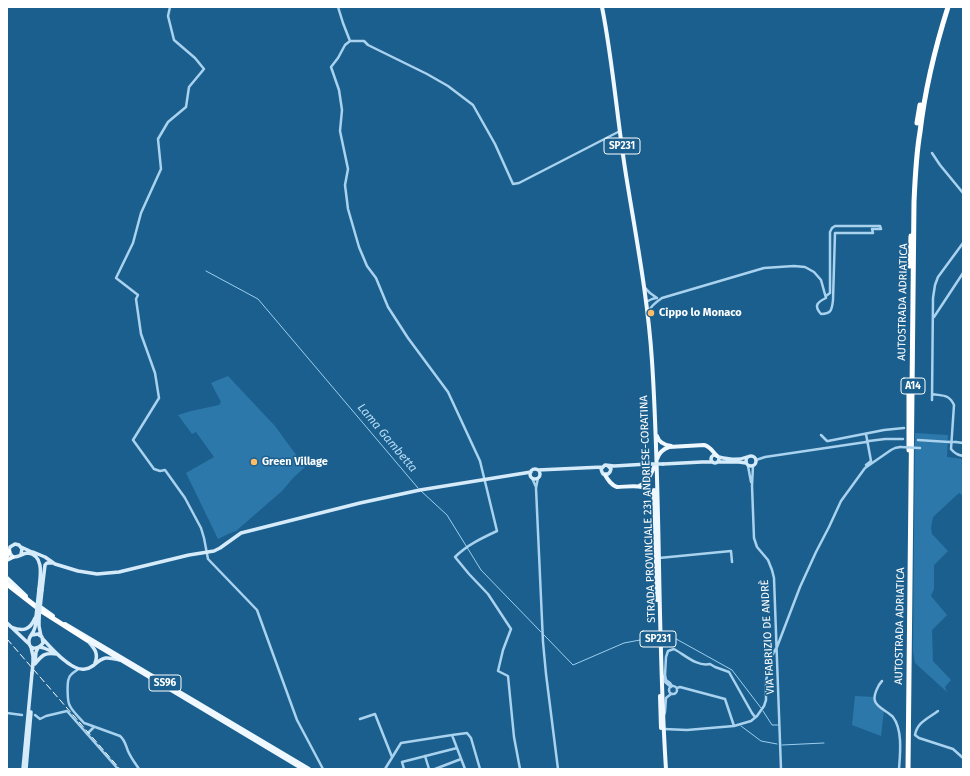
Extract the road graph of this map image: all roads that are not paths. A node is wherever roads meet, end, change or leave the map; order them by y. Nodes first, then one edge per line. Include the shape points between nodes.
1 (170, 7) edge
2 (338, 7) edge
3 (602, 7) edge
4 (945, 7) edge
5 (948, 7) edge
6 (350, 41) junction
7 (620, 130) junction
8 (932, 153) dead end
9 (963, 193) edge
10 (963, 242) edge
11 (963, 272) edge
12 (643, 285) junction
13 (826, 296) junction
14 (657, 298) junction
15 (662, 298) junction
16 (646, 302) junction
17 (655, 302) junction
18 (647, 315) junction
19 (934, 317) junction
20 (648, 320) junction
21 (932, 394) junction
22 (932, 400) dead end
23 (655, 428) junction
24 (904, 428) dead end
25 (866, 434) junction
26 (821, 435) dead end
27 (903, 439) dead end
28 (918, 440) dead end
29 (963, 443) edge
30 (672, 446) junction
31 (920, 448) dead end
32 (710, 449) junction
33 (718, 456) junction
34 (963, 456) edge
35 (748, 457) junction
36 (713, 460) junction
37 (756, 460) junction
38 (747, 464) junction
39 (603, 466) junction
40 (608, 466) junction
41 (622, 466) junction
42 (753, 466) junction
43 (590, 467) junction
44 (655, 468) junction
45 (865, 468) junction
46 (549, 469) junction
47 (538, 470) junction
48 (531, 472) junction
49 (606, 473) junction
50 (522, 474) junction
51 (532, 477) junction
52 (539, 477) junction
53 (484, 479) junction
54 (752, 486) junction
55 (636, 487) junction
56 (536, 488) junction
57 (655, 509) junction
58 (21, 547) junction
59 (9, 551) edge
60 (33, 552) junction
61 (207, 553) junction
62 (21, 554) junction
63 (659, 558) junction
64 (7, 560) edge
65 (732, 562) dead end
66 (55, 564) junction
67 (43, 573) junction
68 (7, 579) edge
69 (7, 584) edge
70 (40, 589) junction
71 (23, 594) joint
72 (38, 617) junction
73 (7, 623) edge
74 (11, 627) junction
75 (19, 634) junction
76 (32, 635) junction
77 (42, 638) junction
78 (87, 640) junction
79 (30, 645) junction
80 (777, 647) junction
81 (39, 648) junction
82 (57, 654) junction
83 (123, 662) junction
84 (34, 664) junction
85 (94, 664) junction
86 (78, 669) junction
87 (662, 669) junction
88 (882, 681) dead end
89 (671, 686) junction
90 (677, 688) junction
91 (671, 694) junction
92 (938, 711) dead end
93 (7, 713) edge
94 (22, 715) dead end
95 (35, 715) dead end
96 (663, 717) junction
97 (755, 718) junction
98 (360, 719) dead end
99 (734, 726) junction
100 (94, 727) junction
101 (664, 729) junction
102 (87, 734) junction
103 (452, 735) junction
104 (457, 748) junction
105 (424, 756) junction
106 (392, 758) junction
107 (963, 758) edge
108 (461, 759) junction
109 (24, 769) edge
110 (118, 769) edge
111 (139, 769) edge
112 (303, 769) edge
113 (309, 769) edge
114 (323, 769) edge
115 (385, 769) edge
116 (404, 769) edge
117 (429, 769) edge
118 (435, 769) edge
119 (465, 769) edge
120 (480, 769) edge
121 (520, 769) edge
122 (558, 769) edge
123 (665, 769) edge
124 (781, 769) edge
125 (899, 769) edge
126 (905, 769) edge
127 (908, 769) edge

1 - 61 street via 168,16 174,40 204,69 189,87 186,107 168,122 158,139 161,169 116,278 138,296 136,299 141,334 155,373 159,398 134,440 154,469 165,470 185,498 201,528
2 - 6 street
3 - 7 main road, STRADA PROVINCIALE 231 ANDRIESE-CORATINA / SP231
4 - 126 highway, AUTOSTRADA ADRIATICA / A14 via 919,111 912,173
5 - 127 highway, AUTOSTRADA ADRIATICA / A14 via 926,91 919,133 915,187
6 - 7 street via 364,41 448,86 473,105 495,144 513,184
6 - 53 street via 331,67 339,90 342,110 340,131 348,169 345,185 348,209 359,247 388,307 448,392 480,461
7 - 12 main road, STRADA PROVINCIALE 231 ANDRIESE-CORATINA / SP231
8 - 9 street
10 - 19 street via 938,277 933,298
11 - 19 street
12 - 14 street
12 - 16 main road, STRADA PROVINCIALE 231 ANDRIESE-CORATINA / SP231
13 - 13 street via 830,293 832,228 880,226 881,229 872,229 873,233 835,233 832,306 830,312 821,314 817,305
13 - 15 street via 821,280 814,272 805,267 794,266 764,268
14 - 15 street
14 - 16 street
15 - 17 street
16 - 17 street
16 - 18 main road, STRADA PROVINCIALE 231 ANDRIESE-CORATINA / SP231
17 - 18 street
18 - 20 main road, STRADA PROVINCIALE 231 ANDRIESE-CORATINA / SP231
19 - 21 street
20 - 23 main road, STRADA PROVINCIALE 231 ANDRIESE-CORATINA / SP231
20 - 44 main road, STRADA PROVINCIALE 231 ANDRIESE-CORATINA / SP231
21 - 22 street
21 - 34 street via 949,397 952,400 954,405 951,449
23 - 30 main road via 660,442
23 - 44 main road, STRADA PROVINCIALE 231 ANDRIESE-CORATINA / SP231
24 - 25 street
25 - 26 street via 828,441
25 - 45 street via 871,461
27 - 37 street via 868,441
28 - 29 street, bridge
30 - 32 main road via 704,445
30 - 44 main road via 660,452
31 - 45 street, bridge via 900,447 891,450
32 - 33 main road
32 - 36 main road
33 - 35 main road via 727,459
33 - 36 main road via 715,455
33 - 36 main road via 719,460
35 - 37 main road via 753,456
35 - 38 main road
36 - 38 main road
36 - 41 main road, bridge
37 - 42 main road
38 - 42 main road
38 - 54 street
39 - 40 main road
39 - 43 main road
39 - 49 main road via 601,470
40 - 41 main road
40 - 49 main road via 610,468
41 - 49 main road
42 - 54 street
43 - 46 main road
43 - 49 main road
44 - 55 main road via 650,477
44 - 57 main road, STRADA PROVINCIALE 231 ANDRIESE-CORATINA / SP231
44 - 63 main road, STRADA PROVINCIALE 231 ANDRIESE-CORATINA / SP231
45 - 80 street via 841,501 800,587
46 - 47 main road
46 - 52 main road
47 - 48 main road via 533,469
47 - 52 main road
48 - 50 main road
48 - 51 main road
49 - 55 main road via 613,486
50 - 51 main road
50 - 53 main road
51 - 52 main road
51 - 56 street
52 - 56 street
53 - 61 main road via 398,494 241,533 218,550
53 - 121 street via 497,531 473,543 455,557 488,594 511,629 498,671 508,676
54 - 80 street, VIA FABRIZIO DE ANDRÈ via 754,538 757,547 768,560 774,578
55 - 57 main road via 651,491
56 - 122 street via 543,642
57 - 123 main road, STRADA PROVINCIALE 231 ANDRIESE-CORATINA / SP231 via 660,702
58 - 59 main road via 12,545
58 - 60 main road
58 - 62 main road
59 - 62 main road via 17,557
59 - 64 main road
60 - 66 main road
60 - 67 main road via 40,560
61 - 66 main road via 108,573 84,572
61 - 114 street via 208,559 257,610 297,720
62 - 70 main road via 35,556 39,562
63 - 65 street via 731,551
63 - 87 main road, STRADA PROVINCIALE 231 ANDRIESE-CORATINA / SP231
66 - 67 main road via 46,564
67 - 70 main road
68 - 71 highway
69 - 78 highway via 43,612
70 - 72 main road, bridge
71 - 113 main road, SS96 via 60,620
72 - 74 main road via 25,629
72 - 76 main road
72 - 77 main road
73 - 74 main road
74 - 75 main road
75 - 76 main road
75 - 79 main road
76 - 77 main road via 38,634
76 - 79 main road
77 - 81 main road via 42,645
77 - 82 main road
78 - 83 main road, SS96
78 - 85 main road via 96,652
79 - 81 main road
79 - 84 main road
80 - 97 street via 768,669 766,700
80 - 124 street, VIA FABRIZIO DE ANDRÈ
81 - 82 main road
81 - 84 main road
82 - 84 main road via 44,655
82 - 86 main road
83 - 85 main road via 109,657
83 - 112 main road, SS96
84 - 109 main road, bridge
85 - 86 main road via 86,669
86 - 100 street via 68,679 68,703 84,723
87 - 89 street via 665,682
87 - 96 main road, STRADA PROVINCIALE 231 ANDRIESE-CORATINA / SP231
88 - 125 street via 874,700 897,725 900,742
89 - 90 street
89 - 91 street
89 - 97 street via 666,678 665,662 668,651 674,649 698,664 710,664 729,672
90 - 91 street via 676,693
90 - 99 street via 725,699
91 - 96 street via 666,698
92 - 107 street via 922,722 915,735 953,749
93 - 94 street
95 - 102 street via 40,719 67,711
96 - 101 main road, STRADA PROVINCIALE 231 ANDRIESE-CORATINA / SP231
97 - 99 street
98 - 106 street via 375,714
99 - 101 street
100 - 102 street
100 - 111 street via 120,736
101 - 123 main road, STRADA PROVINCIALE 231 ANDRIESE-CORATINA / SP231
102 - 110 street
103 - 104 street
103 - 106 street via 401,743
103 - 120 street via 467,733 471,738
104 - 105 street
104 - 108 street
105 - 116 street via 402,762
105 - 117 street
106 - 115 street
108 - 118 street
108 - 119 street

